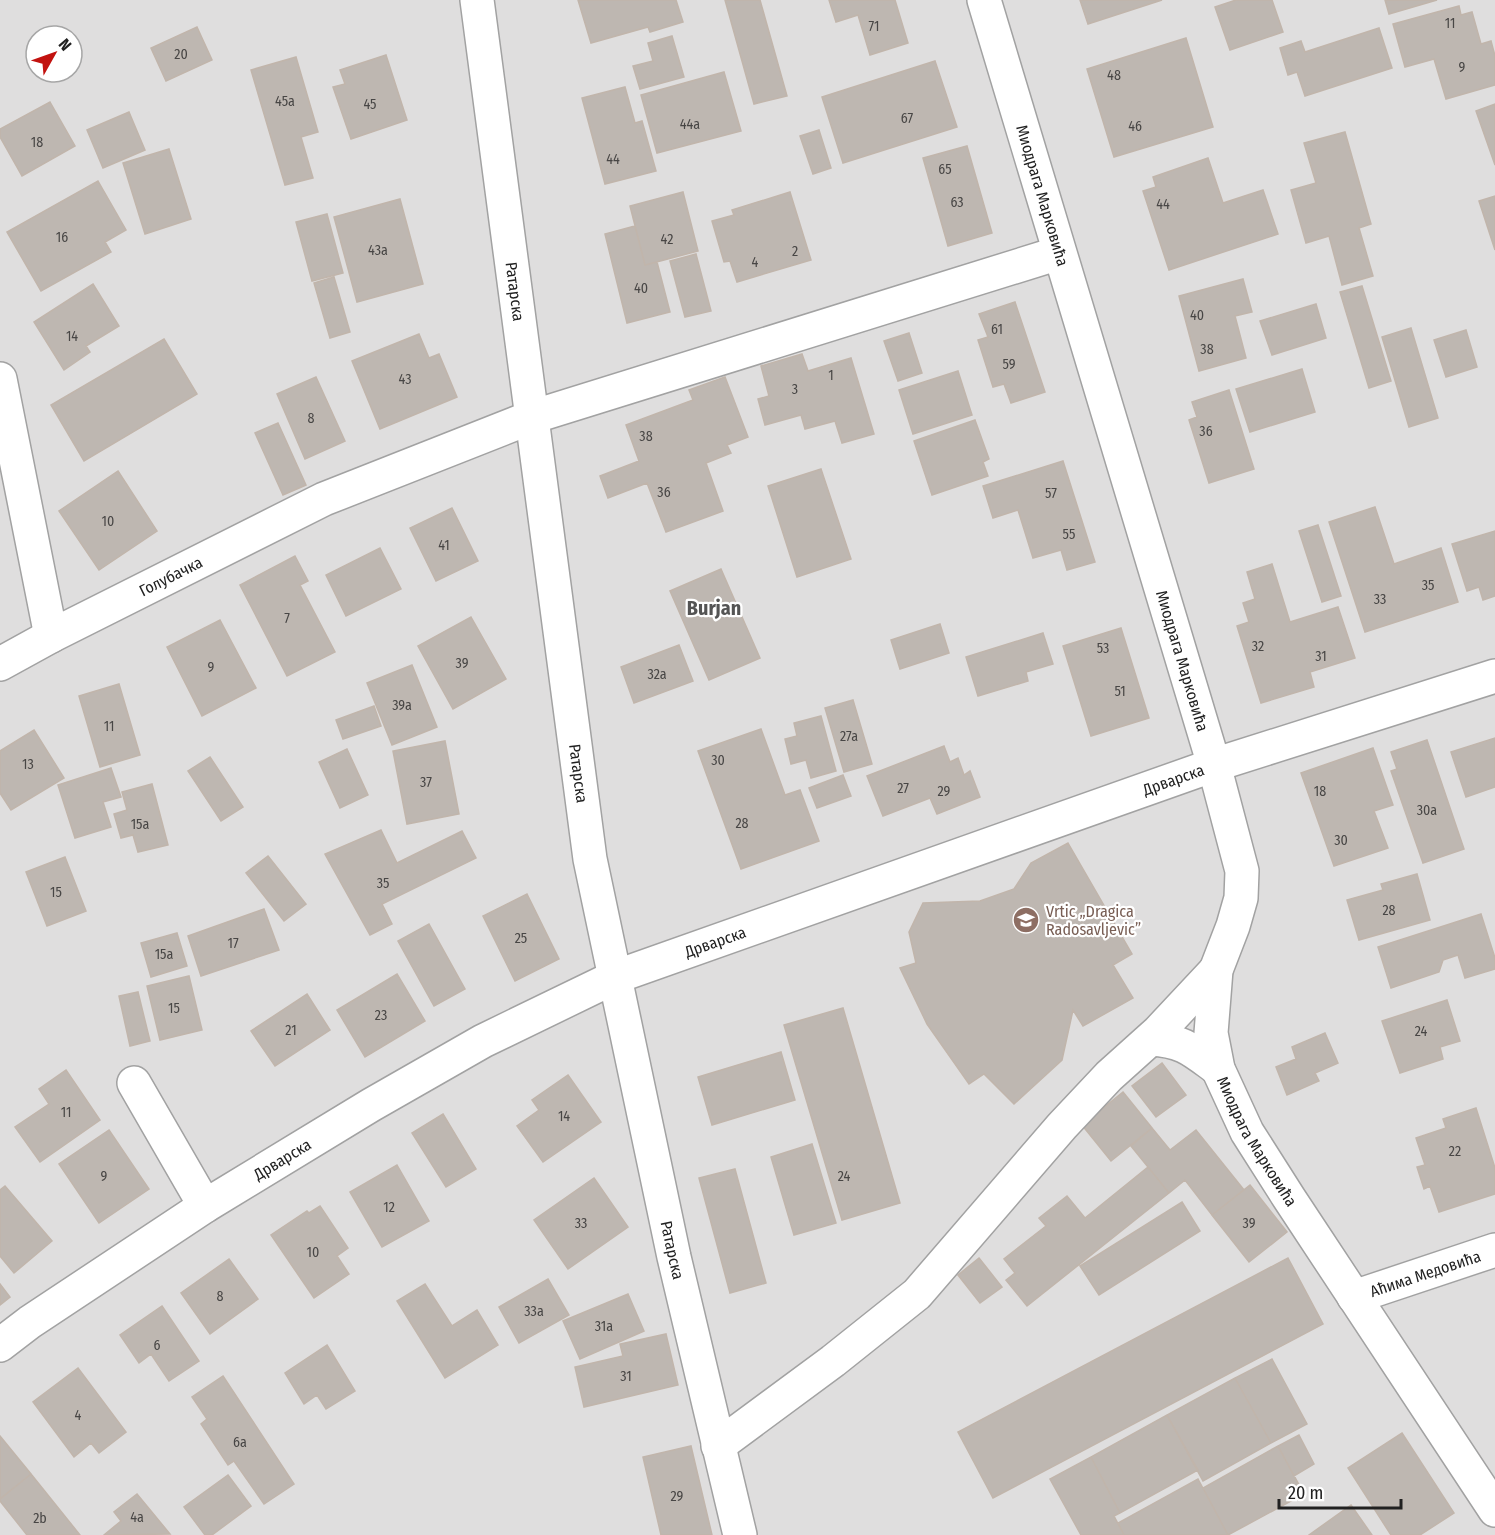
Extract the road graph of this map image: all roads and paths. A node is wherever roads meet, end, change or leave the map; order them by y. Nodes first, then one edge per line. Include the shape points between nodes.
1 (477, 0) edge
2 (984, 0) edge
3 (1059, 253) junction
4 (0, 379) edge
5 (532, 417) junction
6 (51, 636) junction
7 (0, 664) edge
8 (1495, 676) edge
9 (1214, 765) junction
10 (1216, 970) junction
11 (615, 977) junction
12 (1151, 1039) junction
13 (1218, 1069) junction
14 (134, 1083) dead end
15 (205, 1206) junction
16 (1495, 1250) edge
17 (1354, 1297) junction
18 (0, 1345) edge
19 (718, 1446) junction
20 (1495, 1510) edge
21 (740, 1535) edge

1 - 5 street, Ратарска
2 - 3 street, Миодрага Марковића
3 - 5 street, Голубачка
3 - 9 street, Миодрага Марковића
4 - 6 street
5 - 6 street, Голубачка via 324,499
5 - 11 street, Ратарска via 590,859
6 - 7 street, Голубачка
8 - 9 street, Дрварска
9 - 10 street, Миодрага Марковића via 1242,871 1241,898
9 - 11 street, Дрварска
10 - 12 street
10 - 13 street, Миодрага Марковића via 1211,1033
11 - 15 street, Дрварска via 483,1041
11 - 19 street, Ратарска
12 - 13 street via 1173,1040 1189,1047
12 - 19 street via 1062,1126 917,1294
13 - 17 street, Миодрага Марковића via 1247,1132
14 - 15 street
15 - 18 street, Дрварска
16 - 17 street, Аћима Медовића
17 - 20 street, Миодрага Марковића
19 - 21 street, Ратарска

